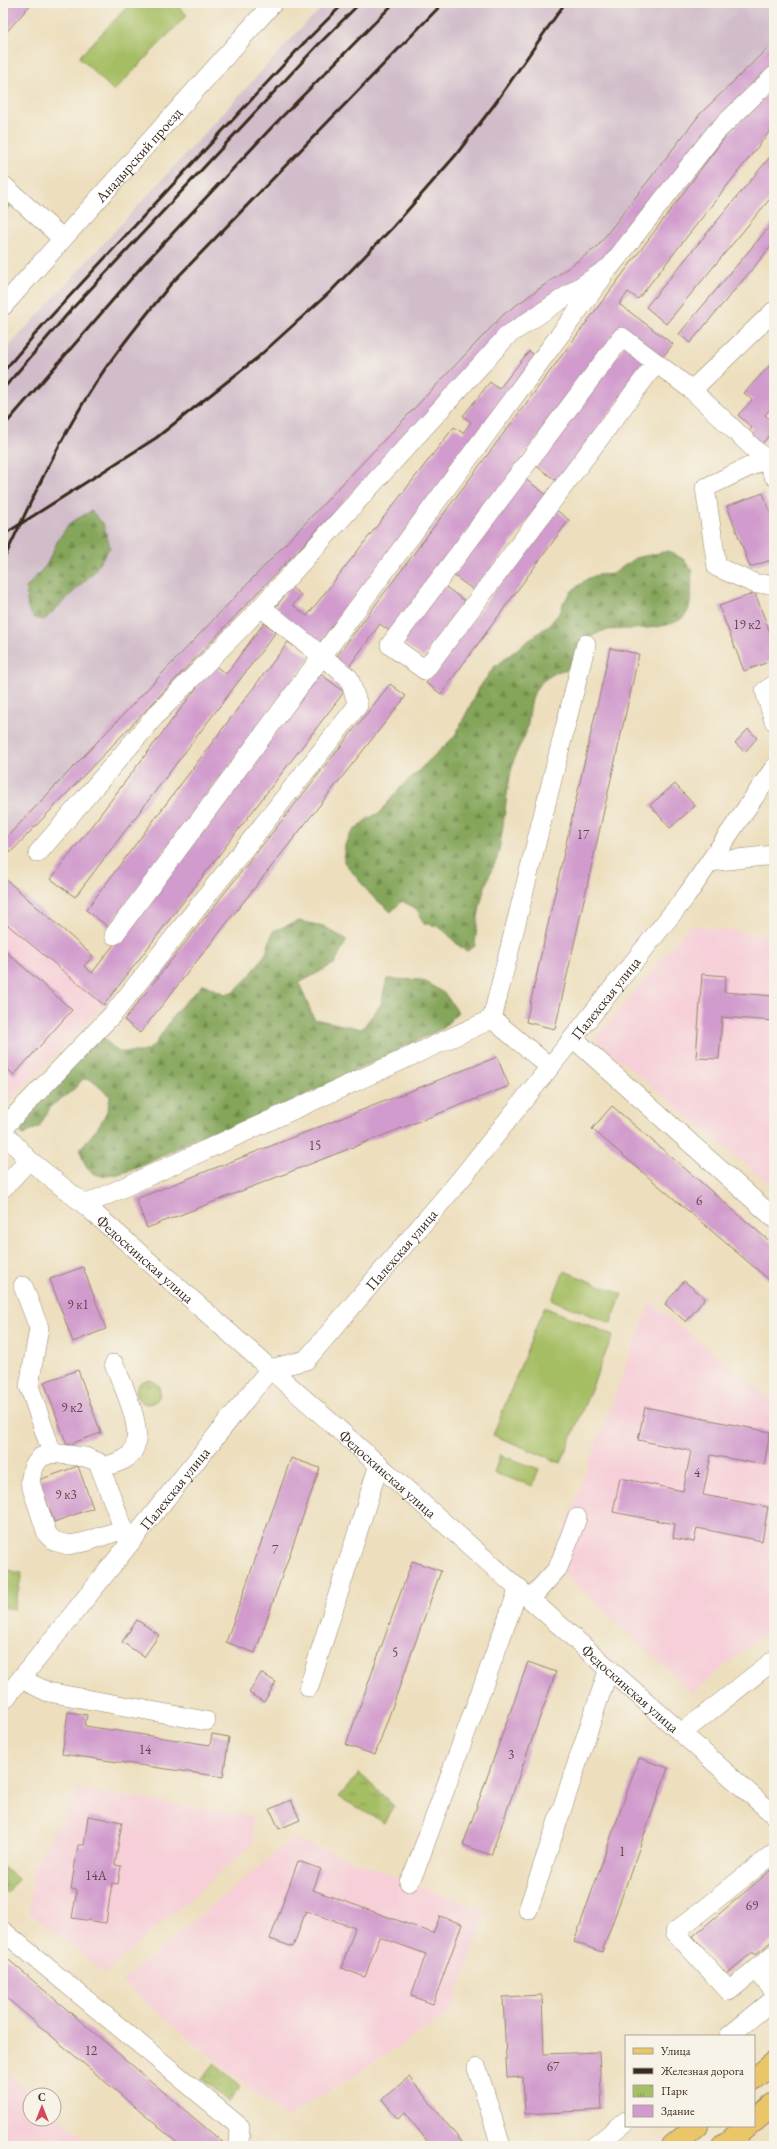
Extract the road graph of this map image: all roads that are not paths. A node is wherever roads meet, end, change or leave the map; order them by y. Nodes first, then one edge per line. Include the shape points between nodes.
1 (273, 3) edge
2 (774, 76) edge
3 (3, 185) edge
4 (62, 238) junction
5 (610, 267) junction
6 (3, 306) edge
7 (774, 311) edge
8 (656, 363) junction
9 (692, 390) junction
10 (765, 459) junction
11 (774, 476) edge
12 (774, 584) edge
13 (261, 608) junction
14 (586, 644) dead end
15 (322, 656) junction
16 (774, 685) edge
17 (774, 722) edge
18 (774, 768) edge
19 (38, 853) dead end
20 (774, 855) edge
21 (710, 862) junction
22 (114, 935) dead end
23 (492, 1019) junction
24 (573, 1038) junction
25 (550, 1067) junction
26 (3, 1128) edge
27 (3, 1132) edge
28 (29, 1160) junction
29 (3, 1188) edge
30 (85, 1205) junction
31 (774, 1218) edge
32 (23, 1286) dead end
33 (114, 1364) dead end
34 (270, 1369) junction
35 (52, 1453) junction
36 (379, 1464) junction
37 (102, 1468) junction
38 (577, 1518) dead end
39 (127, 1536) junction
40 (525, 1593) junction
41 (774, 1660) edge
42 (609, 1668) junction
43 (21, 1679) junction
44 (309, 1687) dead end
45 (3, 1701) edge
46 (206, 1721) dead end
47 (682, 1733) junction
48 (774, 1815) edge
49 (774, 1853) edge
50 (409, 1882) dead end
51 (528, 1910) dead end
52 (3, 1931) edge
53 (774, 1954) edge
54 (756, 1968) junction
55 (774, 1991) edge
56 (774, 1999) edge
57 (730, 2035) edge
58 (774, 2063) edge
59 (477, 2068) dead end
60 (755, 2078) edge
61 (774, 2104) edge
62 (755, 2120) edge
63 (625, 2122) edge
64 (696, 2127) edge
65 (746, 2127) edge
66 (239, 2146) edge
67 (501, 2146) edge
68 (595, 2146) edge
69 (673, 2146) edge
70 (723, 2146) edge

1 - 4 street, Анадырский проезд
2 - 5 street via 716,132
3 - 4 street
4 - 6 street, Анадырский проезд
5 - 13 street via 508,335
5 - 15 street
7 - 9 street
8 - 8 street via 622,337 390,645 424,670
8 - 9 street
9 - 10 street
10 - 11 street
10 - 12 street via 705,488 717,567 756,584
13 - 15 street
13 - 19 street via 156,715
14 - 23 street
15 - 22 street
15 - 26 street via 349,678 358,705 114,1013
16 - 17 street via 765,691
18 - 21 street, Палехская улица
20 - 21 street
21 - 24 street, Палехская улица via 687,895
23 - 25 street
23 - 30 street
24 - 25 street, Палехская улица
24 - 31 street
25 - 34 street, Палехская улица via 460,1180 306,1360
27 - 28 street, Федоскинская улица
28 - 29 street
28 - 30 street, Федоскинская улица
30 - 34 street, Федоскинская улица
32 - 35 street via 39,1328 29,1386
33 - 37 street via 137,1425 137,1440 126,1458
34 - 36 street, Федоскинская улица
34 - 39 street, Палехская улица
35 - 37 street via 85,1457 98,1462
35 - 39 street via 41,1457 33,1467 30,1482 47,1534 54,1541 68,1544
36 - 40 street, Федоскинская улица
36 - 44 street
37 - 39 street
38 - 40 street via 558,1568
39 - 43 street, Палехская улица
40 - 42 street, Федоскинская улица
40 - 50 street
41 - 47 street
42 - 47 street, Федоскинская улица
42 - 51 street
43 - 45 street, Палехская улица
43 - 46 street via 48,1692
47 - 48 street, Федоскинская улица
49 - 54 street via 675,1932 729,1991
52 - 66 street via 240,2127
53 - 54 street
54 - 55 street
56 - 57 street
58 - 60 main road
59 - 67 street
61 - 62 main road
63 - 68 street
64 - 69 main road
65 - 70 main road

